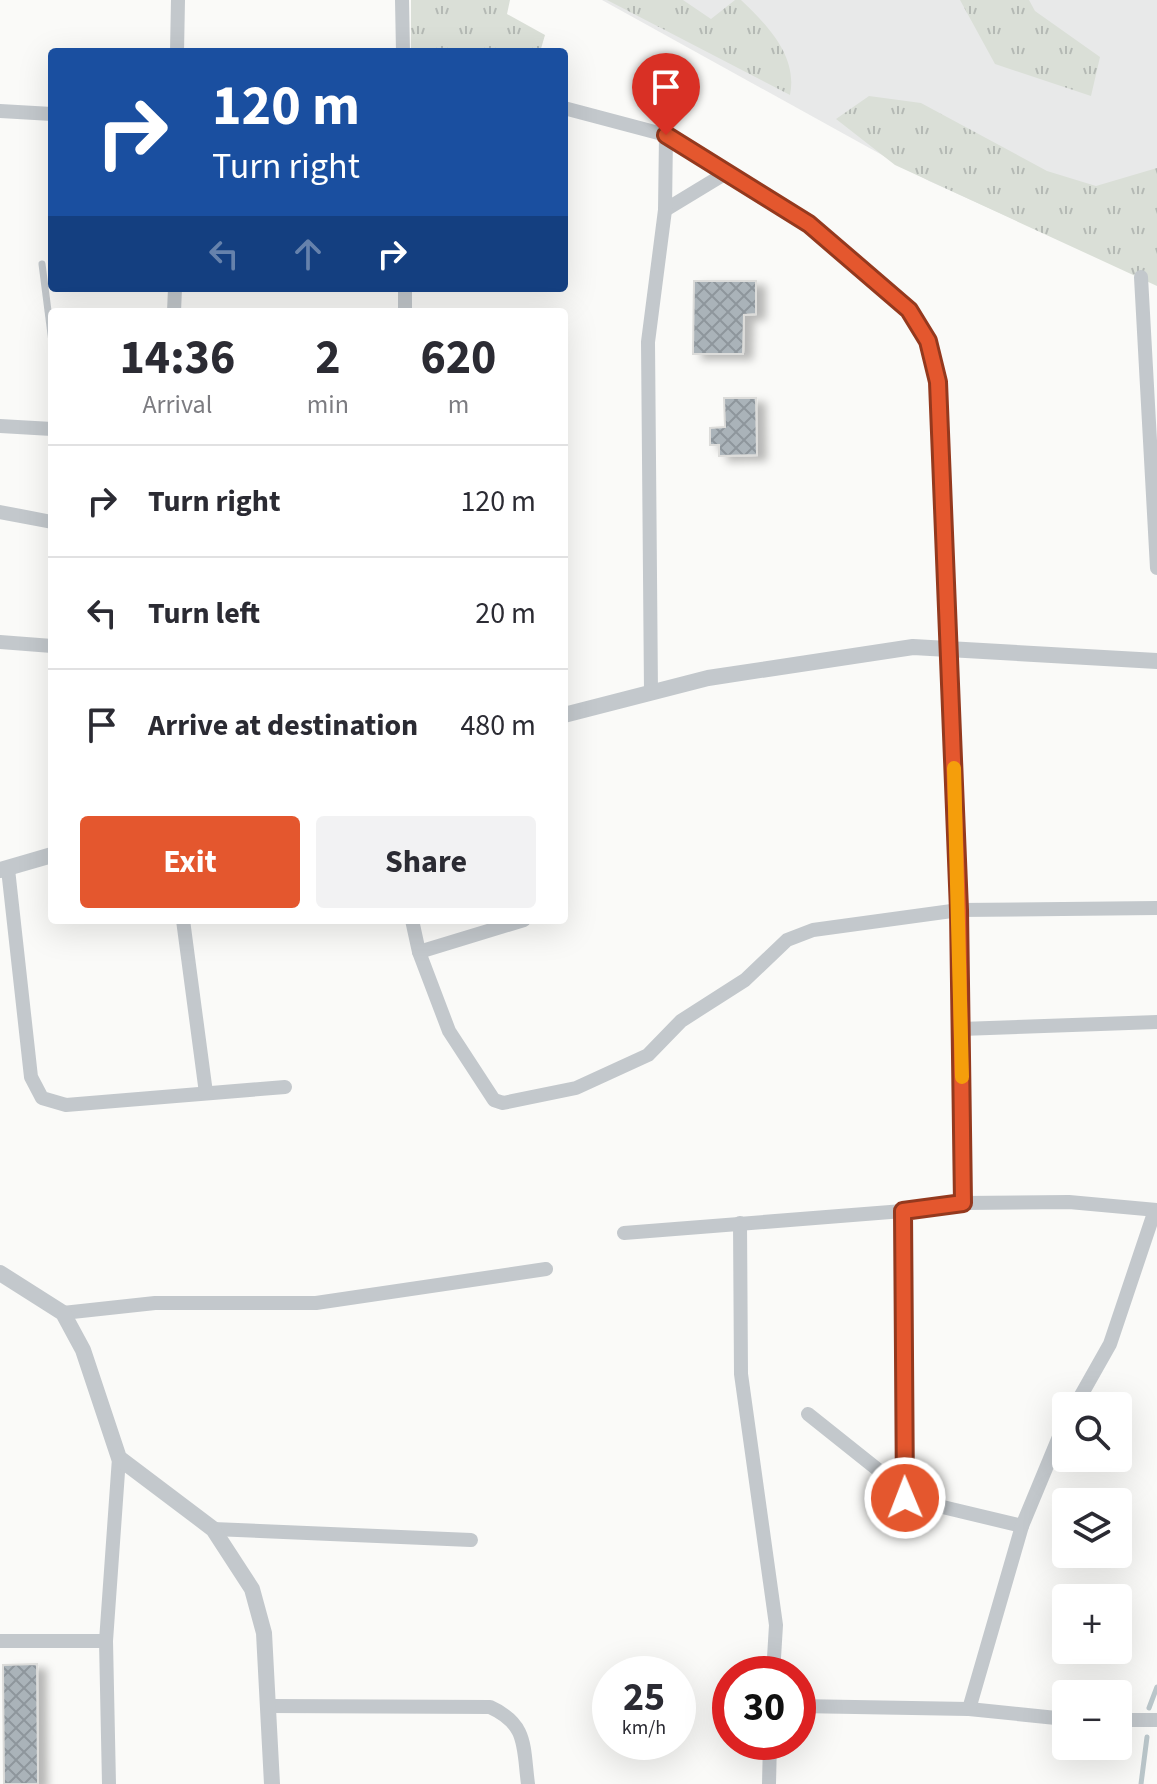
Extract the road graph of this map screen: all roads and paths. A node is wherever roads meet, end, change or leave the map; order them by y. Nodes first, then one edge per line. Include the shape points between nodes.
1 (178, 0) edge
2 (402, 0) edge
3 (177, 48) edge
4 (403, 48) edge
5 (568, 109) edge
6 (0, 111) edge
7 (48, 114) edge
8 (666, 135) junction
9 (726, 173) junction
10 (665, 210) junction
11 (42, 264) dead end
12 (1141, 277) dead end
13 (48, 311) edge
14 (0, 426) edge
15 (48, 429) edge
16 (1154, 459) edge
17 (0, 512) edge
18 (48, 521) edge
19 (1157, 568) edge
20 (0, 642) edge
21 (48, 646) edge
22 (949, 648) junction
23 (1157, 661) edge
24 (651, 692) junction
25 (568, 714) edge
26 (48, 856) edge
27 (4, 870) edge
28 (1157, 908) edge
29 (959, 910) junction
30 (184, 924) edge
31 (413, 924) edge
32 (511, 924) edge
33 (419, 952) junction
34 (1157, 1022) edge
35 (961, 1029) junction
36 (285, 1087) dead end
37 (206, 1093) junction
38 (963, 1203) junction
39 (1156, 1210) edge
40 (903, 1211) junction
41 (740, 1223) junction
42 (624, 1233) dead end
43 (546, 1269) dead end
44 (0, 1273) edge
45 (63, 1313) junction
46 (1083, 1392) edge
47 (808, 1414) dead end
48 (1052, 1454) edge
49 (119, 1458) junction
50 (905, 1498) junction
51 (1022, 1526) junction
52 (213, 1529) junction
53 (471, 1540) dead end
54 (0, 1641) edge
55 (106, 1641) junction
56 (774, 1656) edge
57 (270, 1706) junction
58 (816, 1706) edge
59 (969, 1709) junction
60 (1052, 1718) edge
61 (1132, 1720) edge
62 (1157, 1720) edge
63 (770, 1760) edge
64 (109, 1784) edge
65 (272, 1784) edge
66 (528, 1784) edge
67 (769, 1784) edge

1 - 3 street
2 - 4 street
5 - 8 street
6 - 7 street
8 - 9 street
8 - 10 street
9 - 10 street
9 - 22 street via 809,224 909,310 928,341 938,382
10 - 24 street via 648,342
11 - 13 lane
12 - 16 street
14 - 15 street
16 - 19 street
17 - 18 street
20 - 21 street
22 - 23 street
22 - 24 street via 913,647 809,661
22 - 29 street
24 - 25 street
26 - 27 street
27 - 37 street via 31,1077 42,1098 66,1105
28 - 29 street
29 - 33 street via 813,930 787,940 745,980 681,1021 648,1055 576,1088 503,1103 494,1100 449,1031
29 - 35 street
30 - 37 street
31 - 33 street
32 - 33 street
34 - 35 street
35 - 38 street
36 - 37 street
38 - 39 street via 1069,1202
38 - 40 street
39 - 46 street via 1110,1344
40 - 41 street
40 - 50 street
41 - 42 street
41 - 56 street via 741,1374 776,1625
43 - 45 street via 316,1303 155,1303
44 - 45 street
45 - 49 street via 83,1350
47 - 50 street
48 - 51 street
49 - 52 street
49 - 55 street
50 - 51 street
51 - 59 street
52 - 53 street
52 - 57 street via 252,1589 264,1633
54 - 55 street
55 - 64 street
57 - 65 street
57 - 66 street via 490,1707 510,1716 520,1728
58 - 59 street
59 - 60 street
61 - 62 street
63 - 67 street

